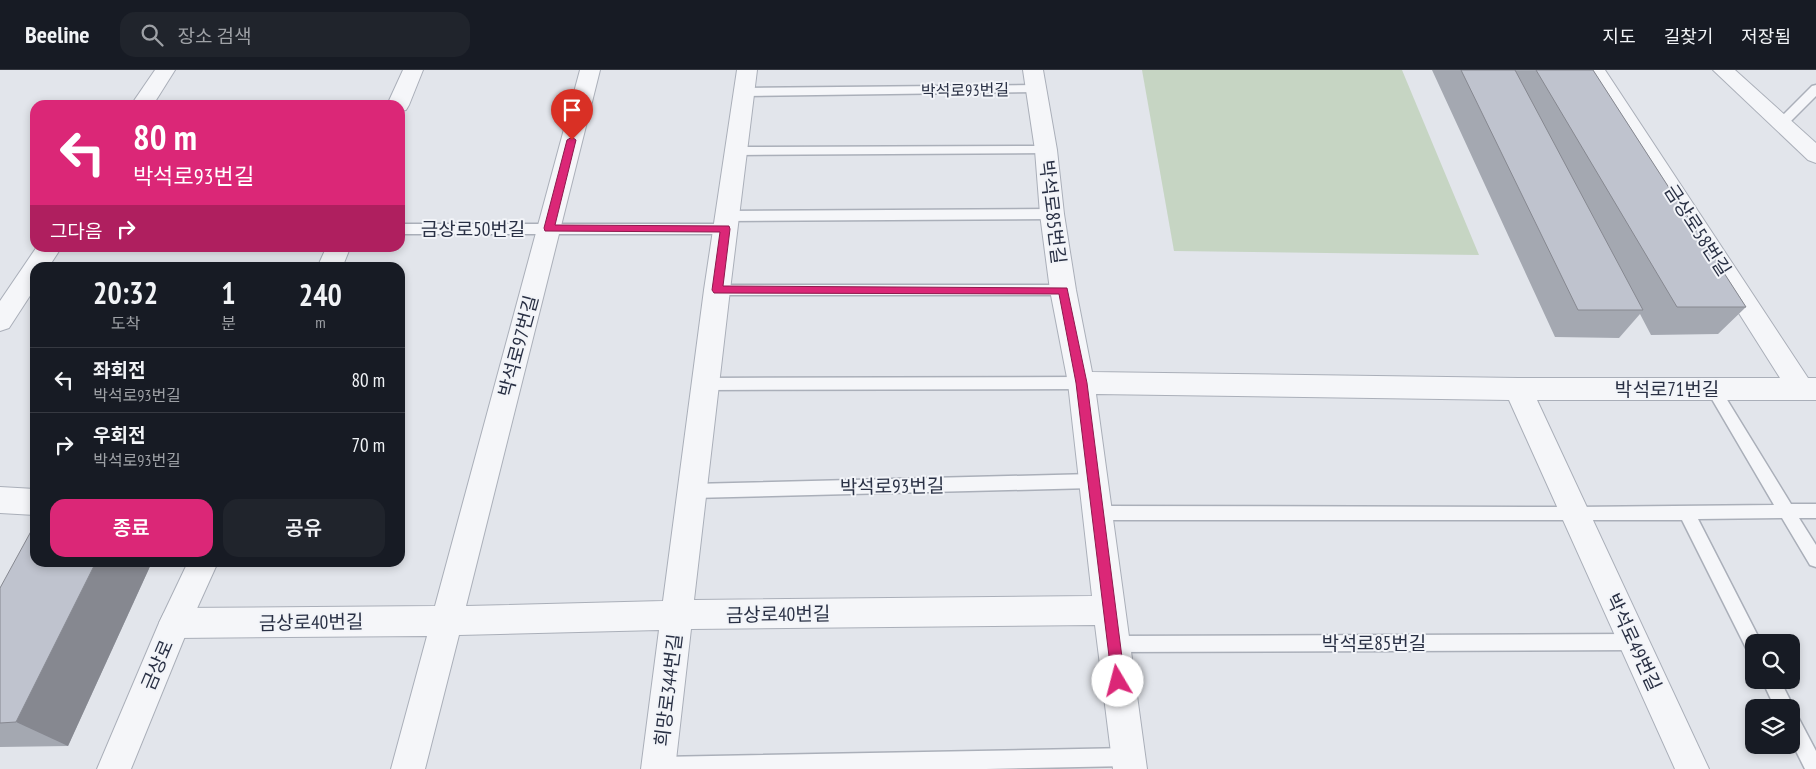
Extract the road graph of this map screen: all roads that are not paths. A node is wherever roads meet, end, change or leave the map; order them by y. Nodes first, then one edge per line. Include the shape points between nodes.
1 (165, 70) edge
2 (413, 70) edge
3 (590, 70) edge
4 (1595, 70) edge
5 (1724, 70) edge
6 (1034, 80) edge
7 (745, 81) edge
8 (1816, 89) edge
9 (145, 100) edge
10 (400, 100) edge
11 (1781, 124) junction
12 (1046, 150) junction
13 (737, 151) junction
14 (1816, 155) edge
15 (1052, 214) junction
16 (726, 223) junction
17 (549, 228) junction
18 (405, 229) edge
19 (30, 276) edge
20 (717, 290) junction
21 (1063, 290) junction
22 (0, 322) edge
23 (1081, 383) junction
24 (706, 384) junction
25 (1518, 389) junction
26 (1713, 389) junction
27 (1808, 389) edge
28 (1092, 481) junction
29 (692, 491) junction
30 (0, 500) edge
31 (30, 502) edge
32 (1786, 511) junction
33 (1816, 511) edge
34 (1096, 513) junction
35 (1687, 513) junction
36 (1575, 514) junction
37 (1816, 560) edge
38 (201, 567) edge
39 (1109, 610) junction
40 (676, 615) junction
41 (446, 621) junction
42 (175, 623) junction
43 (1748, 634) edge
44 (1634, 642) junction
45 (1113, 644) junction
46 (1800, 739) edge
47 (1130, 763) edge
48 (659, 767) edge
49 (114, 769) edge
50 (408, 769) edge
51 (1692, 769) edge
52 (1815, 769) edge

1 - 9 street
2 - 10 street
3 - 17 street, 박석로97번길
4 - 27 street, 금상로58번길
5 - 11 street
6 - 7 lane, 박석로93번길
6 - 12 street, 박석로85번길
7 - 13 street, 박석로93번길
8 - 11 lane
11 - 14 street
12 - 13 lane
12 - 15 street, 박석로85번길
13 - 16 street, 박석로93번길
15 - 16 lane
15 - 21 street, 박석로85번길
16 - 17 lane, 금상로50번길
16 - 20 street, 박석로93번길
17 - 18 lane, 금상로50번길
17 - 41 street, 박석로97번길
19 - 22 street
20 - 21 lane
20 - 24 street, 박석로93번길
21 - 23 street, 박석로85번길
23 - 24 lane
23 - 25 street
23 - 28 street, 박석로85번길
24 - 29 street, 박석로93번길
25 - 26 street, 박석로71번길
25 - 36 street, 박석로49번길
26 - 27 street, 박석로71번길
26 - 32 lane
28 - 29 lane, 박석로93번길
28 - 34 street, 박석로85번길
29 - 40 street, 박석로93번길
30 - 31 street
32 - 33 lane
32 - 35 lane
32 - 37 lane
34 - 36 lane
34 - 39 street, 박석로85번길
35 - 36 lane
35 - 43 lane
36 - 44 street, 박석로49번길
38 - 42 street, 금상로
39 - 40 street, 금상로40번길
39 - 45 street, 박석로85번길
40 - 41 street, 금상로40번길
40 - 48 street, 희망로344번길
41 - 42 street, 금상로40번길
41 - 50 street
42 - 49 street, 금상로
44 - 45 lane, 박석로85번길
44 - 51 street, 박석로49번길
45 - 47 street, 박석로85번길
46 - 52 lane
47 - 48 lane, 희망로344번길

